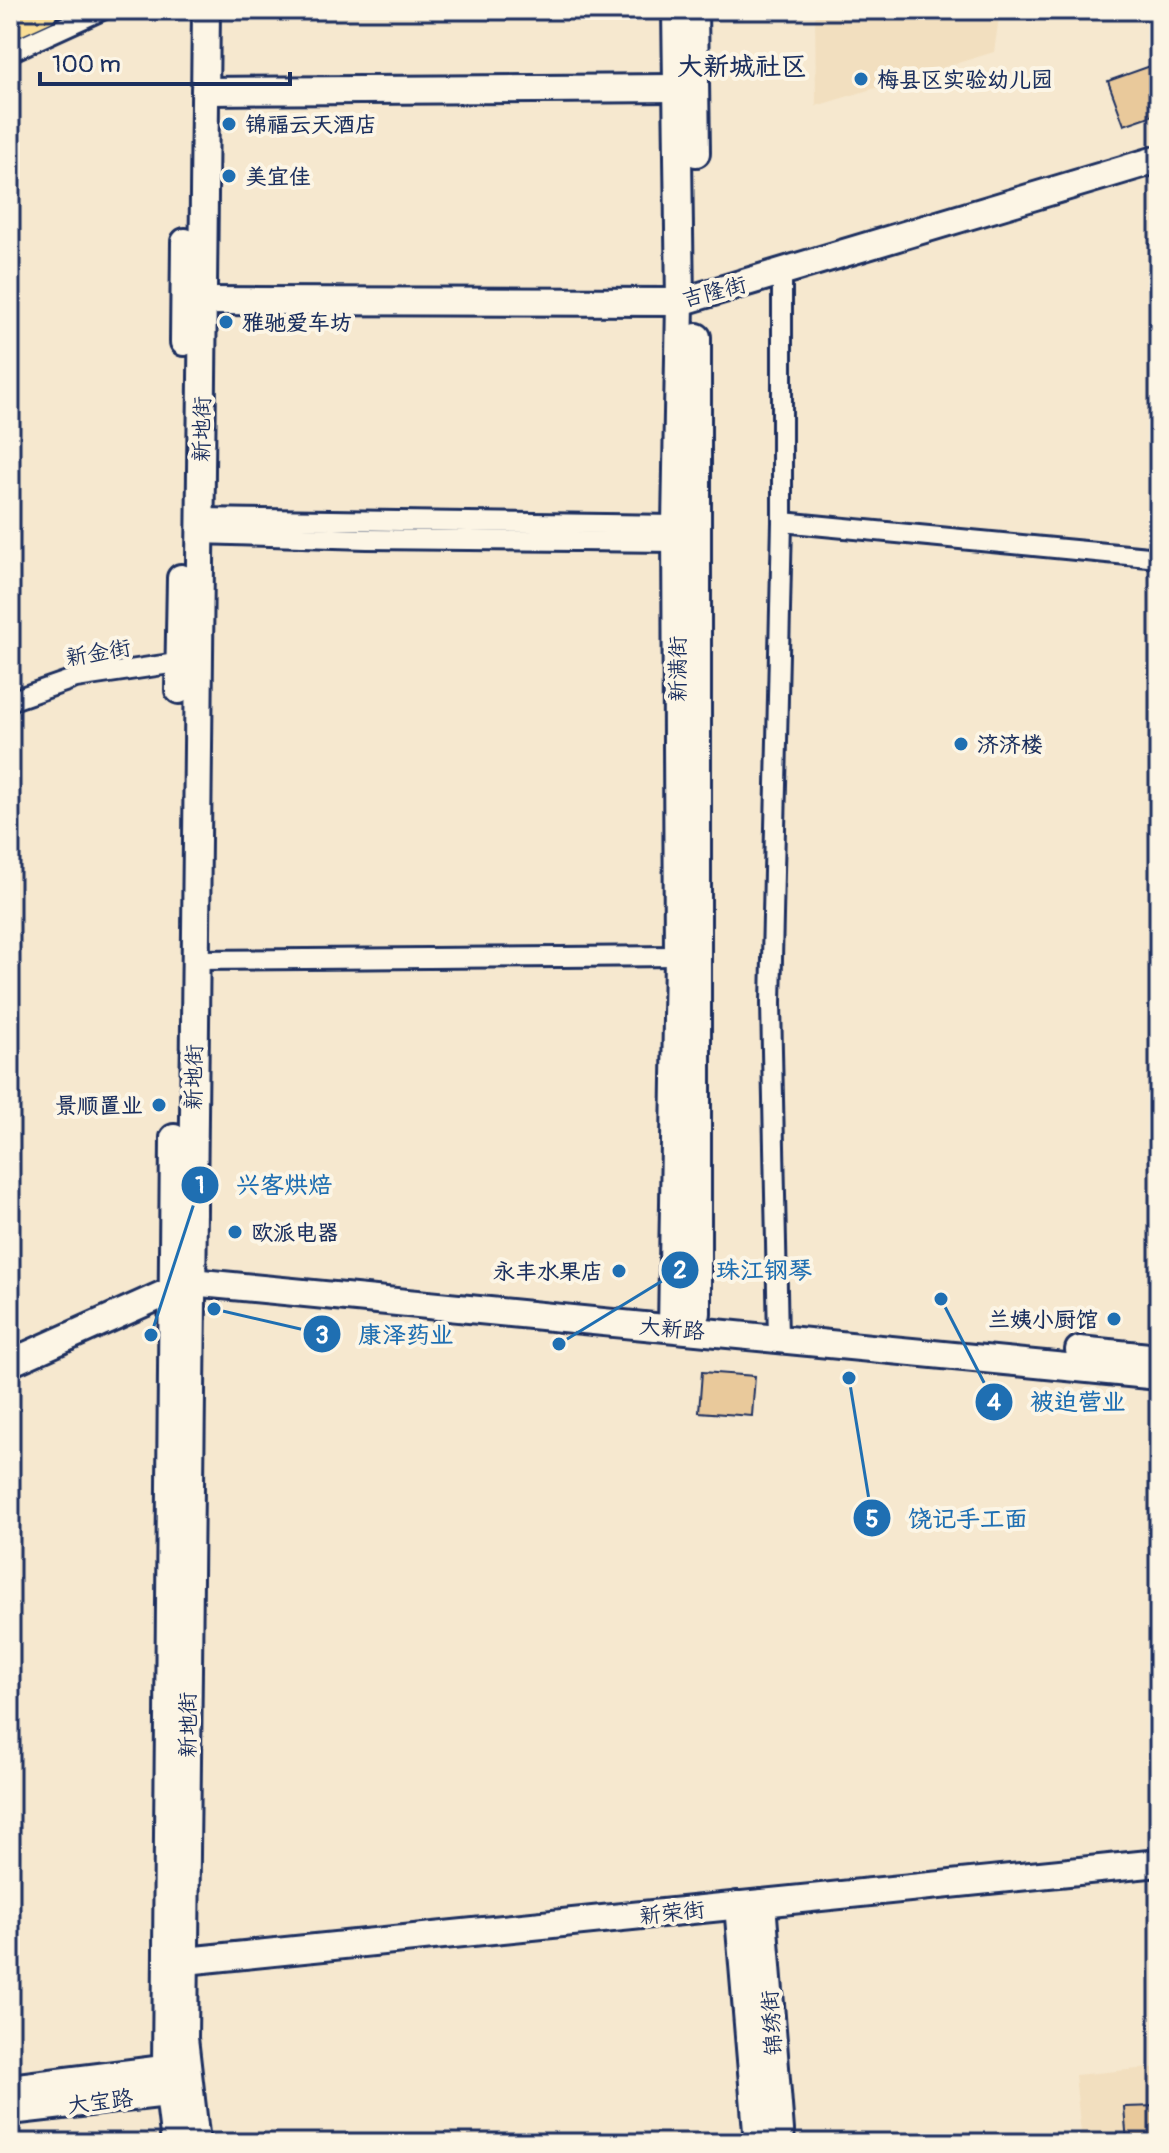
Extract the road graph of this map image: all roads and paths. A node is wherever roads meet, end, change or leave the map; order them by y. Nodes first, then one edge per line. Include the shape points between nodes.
1 (43, 10) edge
2 (102, 10) edge
3 (187, 10) edge
4 (206, 10) edge
5 (676, 10) edge
6 (694, 10) edge
7 (10, 25) edge
8 (10, 52) edge
9 (677, 83) junction
10 (205, 86) junction
11 (1159, 146) edge
12 (1159, 159) edge
13 (782, 273) junction
14 (203, 293) junction
15 (688, 293) junction
16 (782, 522) junction
17 (199, 526) junction
18 (676, 534) junction
19 (1159, 558) edge
20 (198, 660) junction
21 (10, 701) edge
22 (678, 956) junction
23 (194, 960) junction
24 (191, 1274) junction
25 (697, 1313) junction
26 (672, 1328) junction
27 (778, 1338) junction
28 (10, 1344) edge
29 (1159, 1358) edge
30 (10, 1363) edge
31 (1159, 1376) edge
32 (1159, 1863) edge
33 (750, 1904) junction
34 (185, 1961) junction
35 (189, 2078) junction
36 (10, 2088) edge
37 (10, 2111) edge
38 (175, 2143) edge
39 (196, 2143) edge
40 (758, 2143) edge
41 (781, 2143) edge

1 - 7 main road
2 - 8 street
3 - 38 street, 新地街 via 166,2068
4 - 10 street, 新地街
5 - 9 street, 新满街
6 - 15 street, 新满街
9 - 10 street
9 - 15 street, 新满街
10 - 14 street, 新地街
11 - 15 street, 吉隆街 via 774,259
12 - 13 street, 吉隆街
13 - 15 street, 吉隆街
13 - 16 street
14 - 15 street, 吉隆街
14 - 17 street, 新地街
15 - 18 street, 新满街
15 - 25 street, 新满街
16 - 19 street
16 - 27 street via 771,1003
17 - 18 street
17 - 20 street, 新地街
18 - 22 street, 新满街
20 - 21 street, 新金街 via 76,678
20 - 23 street, 新地街
22 - 23 street
22 - 26 street, 新满街
23 - 24 street, 新地街
24 - 25 street, 大新路
24 - 26 street, 大新路
24 - 28 street, 大新路
24 - 30 street, 大新路
24 - 34 street, 新地街
25 - 29 street, 大新路
26 - 27 street, 大新路
27 - 31 street, 大新路
32 - 33 street, 新荣街
33 - 34 street, 新荣街
33 - 40 street, 锦绣街
33 - 41 street, 锦绣街
34 - 35 street, 新地街
35 - 36 street, 大宝路
35 - 37 street, 大宝路
35 - 39 street, 新地街

